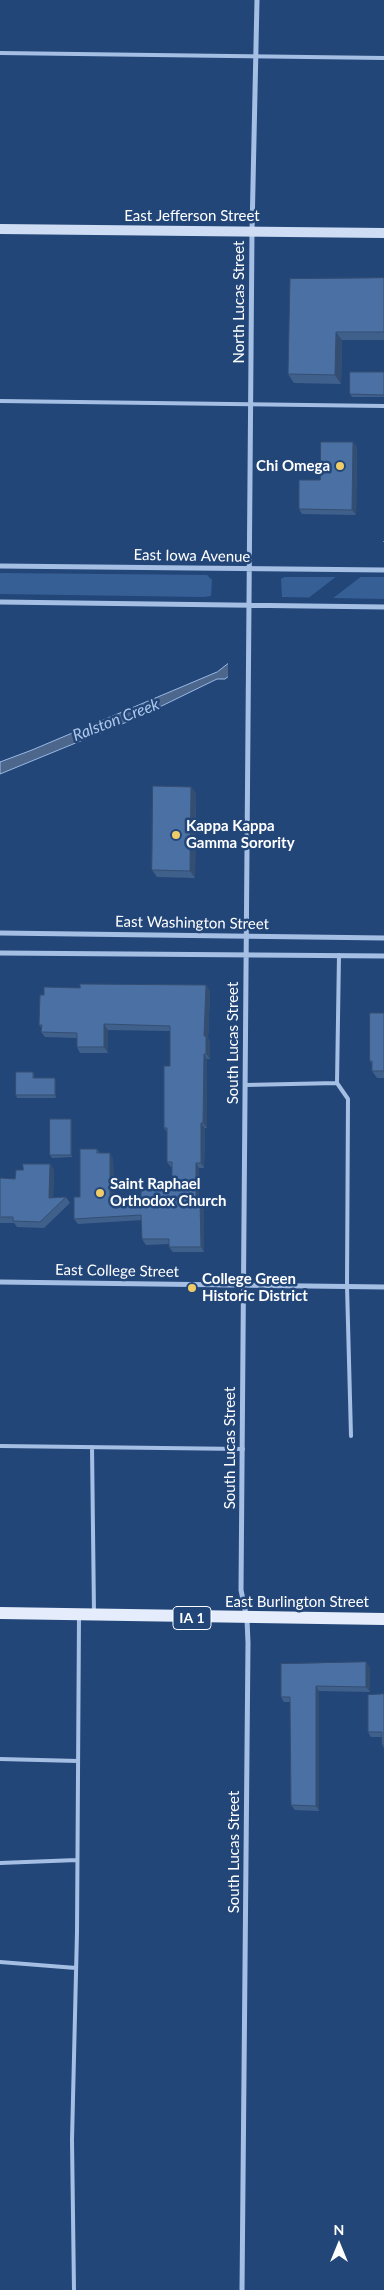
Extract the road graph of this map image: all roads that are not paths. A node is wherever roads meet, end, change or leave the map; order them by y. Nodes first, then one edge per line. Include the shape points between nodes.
1 (257, 0) edge
2 (0, 53) edge
3 (256, 56) junction
4 (384, 58) edge
5 (0, 229) edge
6 (252, 231) junction
7 (384, 233) edge
8 (0, 401) edge
9 (251, 404) junction
10 (384, 406) edge
11 (0, 566) edge
12 (250, 569) junction
13 (384, 570) edge
14 (0, 602) edge
15 (249, 605) junction
16 (384, 607) edge
17 (0, 934) edge
18 (246, 936) junction
19 (384, 938) edge
20 (0, 953) edge
21 (246, 954) junction
22 (339, 955) junction
23 (384, 956) edge
24 (337, 1083) junction
25 (245, 1085) junction
26 (0, 1282) edge
27 (244, 1286) junction
28 (347, 1286) junction
29 (384, 1287) edge
30 (351, 1436) dead end
31 (0, 1446) edge
32 (92, 1447) junction
33 (243, 1449) junction
34 (0, 1613) edge
35 (79, 1615) junction
36 (94, 1615) junction
37 (247, 1619) junction
38 (384, 1619) edge
39 (0, 1759) edge
40 (78, 1761) junction
41 (77, 1860) junction
42 (0, 1863) edge
43 (0, 1962) edge
44 (76, 1968) junction
45 (74, 2290) edge
46 (242, 2290) edge

1 - 3 street, North Lucas Street
2 - 3 lane
3 - 4 lane
3 - 6 street, North Lucas Street
5 - 6 main road, East Jefferson Street
6 - 7 main road, East Jefferson Street
6 - 9 street, North Lucas Street
8 - 9 lane
9 - 10 lane
9 - 12 street, North Lucas Street
11 - 12 street, East Iowa Avenue
12 - 13 street, East Iowa Avenue
12 - 15 street, North Lucas Street
14 - 15 street
15 - 16 street
15 - 18 street, South Lucas Street
17 - 18 street, East Washington Street
18 - 19 street, East Washington Street
18 - 21 street, South Lucas Street
20 - 21 street, East Washington Street
21 - 22 street, East Washington Street
21 - 25 street, South Lucas Street
22 - 23 street, East Washington Street
22 - 24 lane
24 - 25 lane
24 - 28 lane via 348,1100
25 - 27 street, South Lucas Street
26 - 27 street, East College Street
27 - 28 street, East College Street
27 - 33 street, South Lucas Street
28 - 29 street, East College Street
28 - 30 lane
31 - 32 lane
32 - 33 lane
32 - 36 lane
33 - 37 street, South Lucas Street via 242,1590
34 - 35 main road, East Burlington Street / IA 1
35 - 36 main road, East Burlington Street / IA 1
35 - 40 lane
36 - 37 main road, East Burlington Street / IA 1
37 - 38 main road, East Burlington Street / IA 1
37 - 46 street, South Lucas Street
39 - 40 lane
40 - 41 lane
41 - 42 lane
41 - 44 lane
43 - 44 lane
44 - 45 lane via 72,2140

